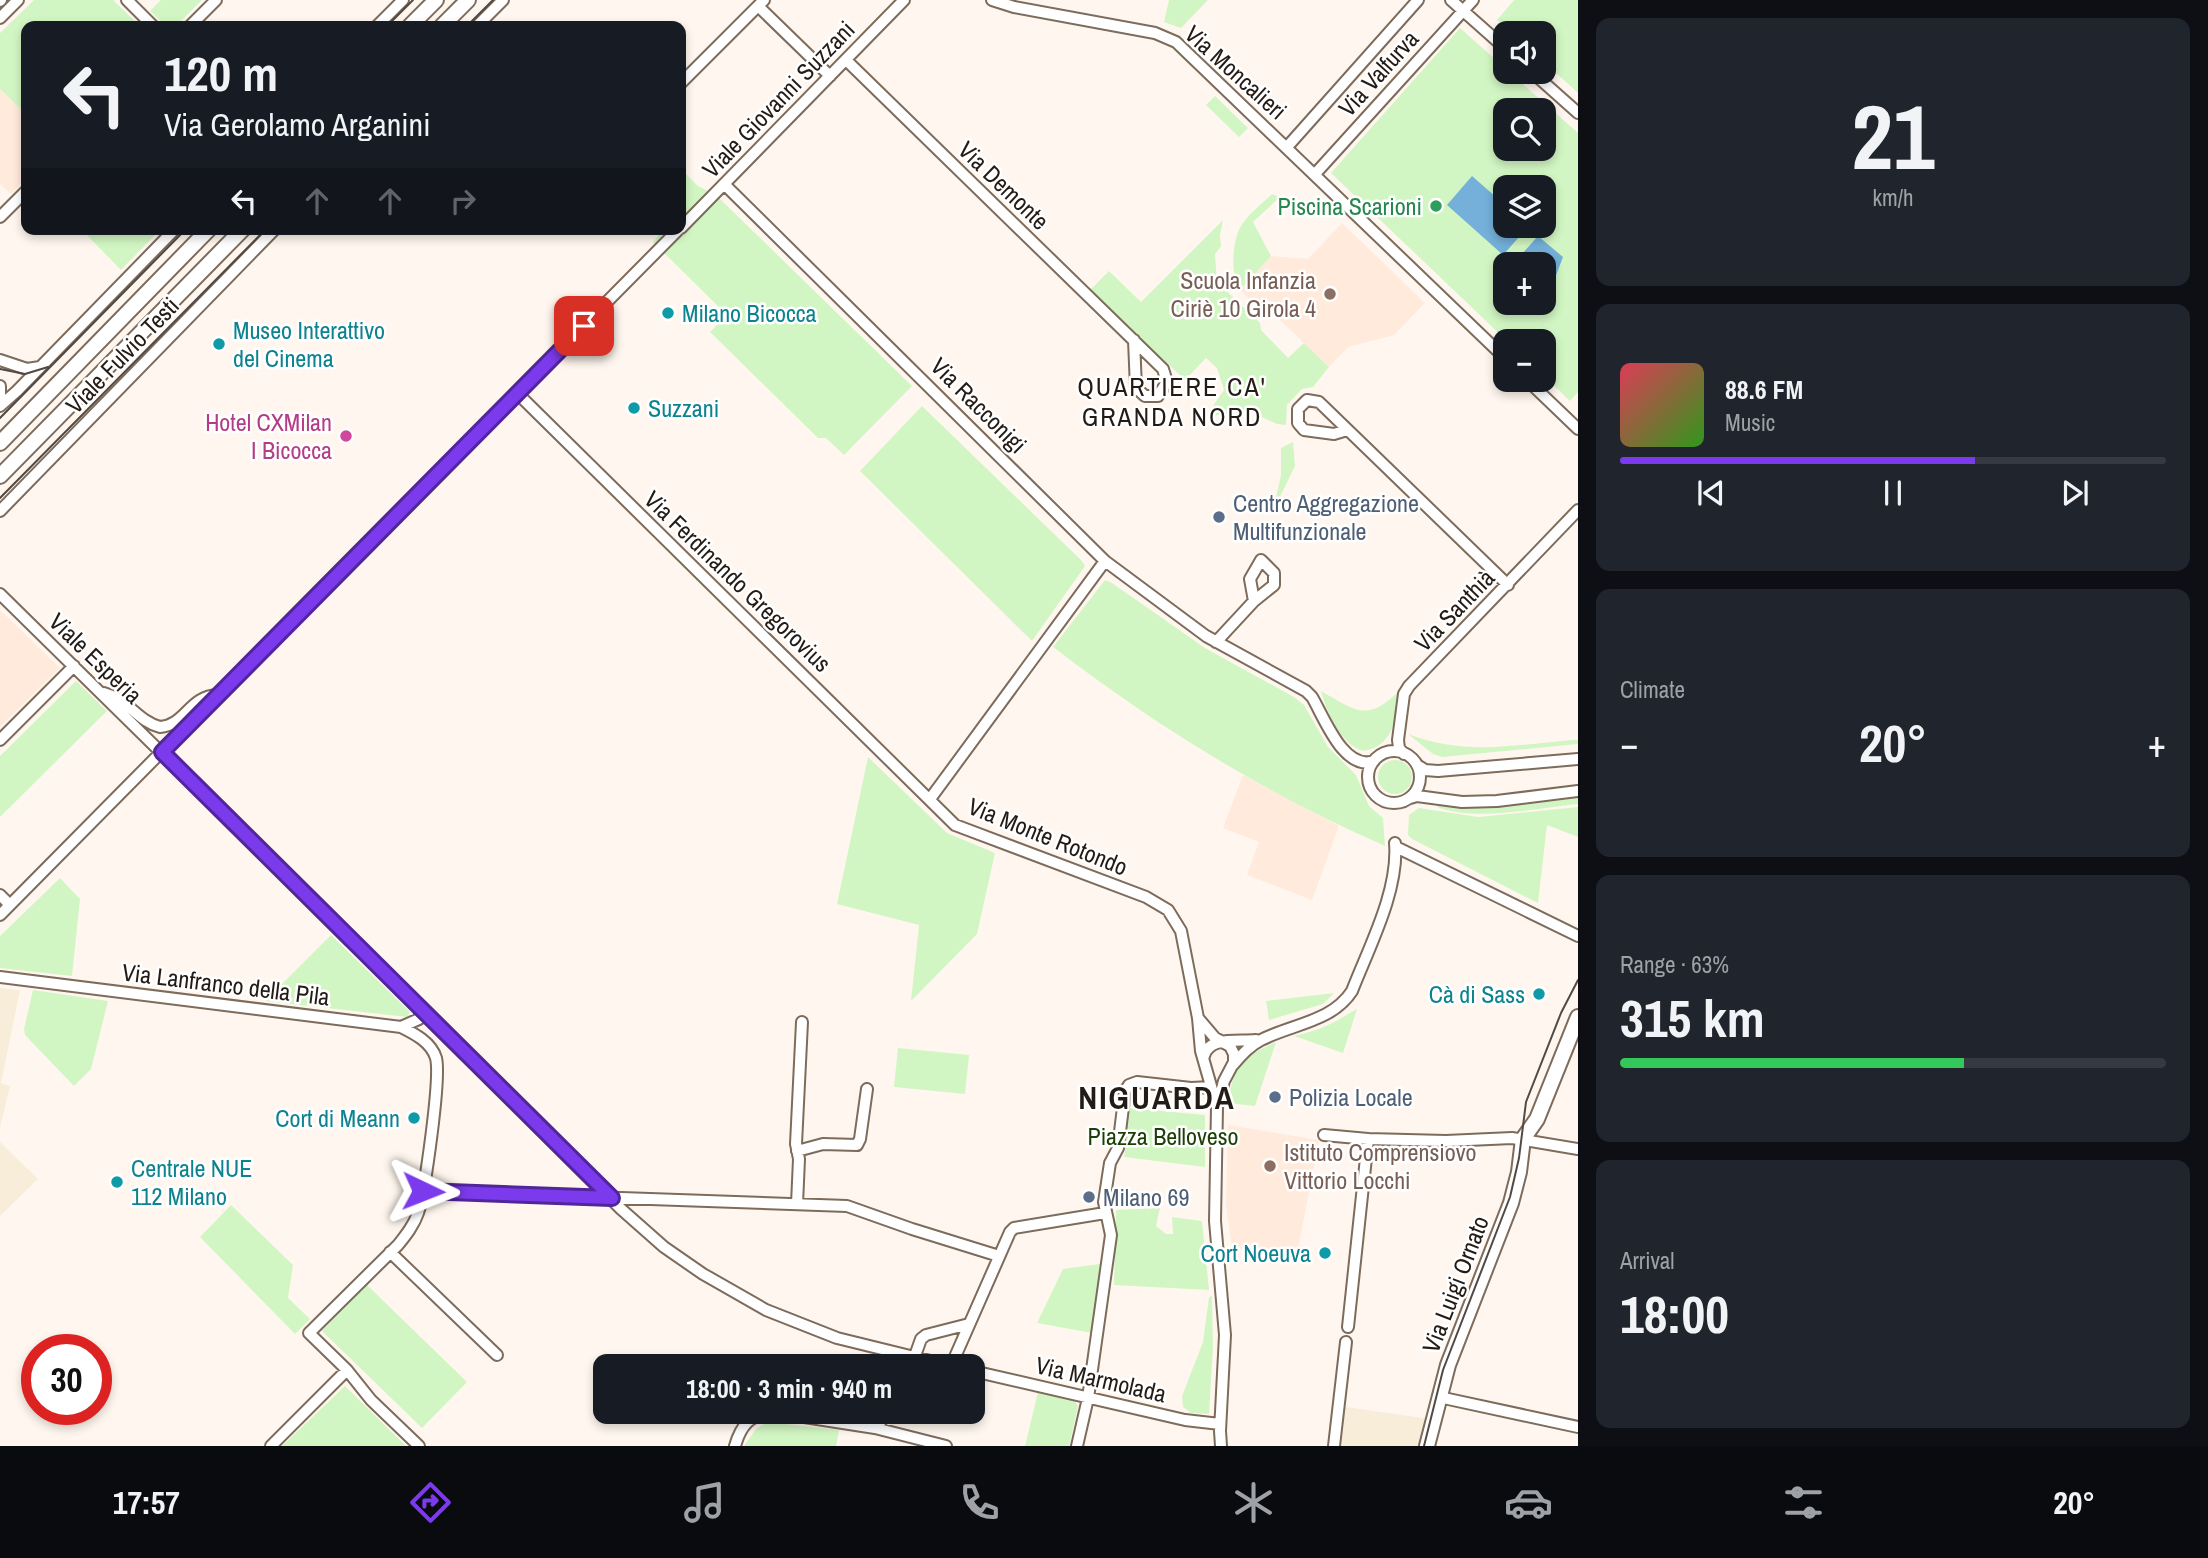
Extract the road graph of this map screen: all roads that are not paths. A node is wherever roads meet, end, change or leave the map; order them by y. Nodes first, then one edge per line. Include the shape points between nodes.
1 (18, 0) edge
2 (127, 0) edge
3 (216, 0) edge
4 (403, 0) edge
5 (468, 0) edge
6 (503, 0) edge
7 (904, 0) edge
8 (992, 0) edge
9 (1399, 0) edge
10 (1418, 0) edge
11 (1451, 0) edge
12 (1473, 0) edge
13 (434, 1) edge
14 (761, 3) edge
15 (1409, 9) junction
16 (1463, 10) junction
17 (0, 18) edge
18 (148, 21) edge
19 (195, 21) edge
20 (382, 21) edge
21 (415, 21) edge
22 (449, 21) edge
23 (452, 21) edge
24 (482, 21) edge
25 (1493, 37) edge
26 (846, 60) junction
27 (830, 76) junction
28 (686, 78) edge
29 (1545, 84) edge
30 (1578, 113) edge
31 (1287, 147) junction
32 (1315, 174) junction
33 (724, 184) junction
34 (21, 196) edge
35 (0, 217) edge
36 (686, 222) edge
37 (169, 235) edge
38 (203, 235) edge
39 (237, 235) edge
40 (269, 235) edge
41 (666, 235) edge
42 (674, 235) edge
43 (670, 239) junction
44 (1134, 340) junction
45 (1493, 346) edge
46 (0, 360) edge
47 (40, 367) junction
48 (0, 386) edge
49 (1540, 392) edge
50 (518, 394) junction
51 (0, 400) edge
52 (0, 405) edge
53 (1578, 411) edge
54 (1574, 425) edge
55 (1347, 430) junction
56 (0, 443) edge
57 (0, 475) edge
58 (1578, 510) edge
59 (0, 511) edge
60 (1105, 561) junction
61 (1508, 585) junction
62 (0, 593) edge
63 (1254, 601) dead end
64 (1216, 642) junction
65 (74, 666) junction
66 (101, 692) junction
67 (218, 695) junction
68 (0, 740) edge
69 (162, 752) junction
70 (1404, 754) junction
71 (1578, 759) edge
72 (1374, 761) junction
73 (1417, 765) junction
74 (1578, 790) edge
75 (1410, 798) junction
76 (930, 799) junction
77 (0, 895) edge
78 (10, 905) junction
79 (0, 915) edge
80 (1578, 936) edge
81 (0, 977) edge
82 (421, 1008) junction
83 (1578, 1017) edge
84 (1198, 1018) junction
85 (802, 1022) dead end
86 (401, 1027) junction
87 (1262, 1039) junction
88 (454, 1042) junction
89 (1223, 1042) junction
90 (435, 1056) junction
91 (1204, 1062) junction
92 (1232, 1066) junction
93 (1211, 1087) junction
94 (867, 1089) dead end
95 (1217, 1107) junction
96 (1324, 1135) dead end
97 (1368, 1139) junction
98 (1523, 1139) junction
99 (1578, 1149) edge
100 (797, 1151) junction
101 (423, 1191) junction
102 (612, 1198) junction
103 (797, 1204) junction
104 (1105, 1213) junction
105 (390, 1252) junction
106 (999, 1256) junction
107 (969, 1324) junction
108 (1348, 1326) dead end
109 (1346, 1342) dead end
110 (888, 1354) edge
111 (916, 1354) edge
112 (958, 1354) edge
113 (497, 1355) dead end
114 (347, 1370) junction
115 (985, 1374) edge
116 (1439, 1397) junction
117 (1088, 1398) junction
118 (878, 1424) edge
119 (1220, 1424) junction
120 (1578, 1427) edge
121 (875, 1428) junction
122 (271, 1446) edge
123 (419, 1446) edge
124 (735, 1446) edge
125 (946, 1446) edge
126 (1077, 1446) edge
127 (1221, 1446) edge
128 (1334, 1446) edge
129 (1427, 1446) edge

1 - 17 street
2 - 18 street
3 - 19 street
4 - 20 street
5 - 23 main road
6 - 24 street
7 - 26 street, Viale Giovanni Suzzani
8 - 31 street, Via Moncalieri via 1169,38 1194,56
9 - 15 street
10 - 15 street, Via Valfurva
11 - 16 street
12 - 16 street, Via Valfurva
13 - 21 main road
13 - 22 main road
14 - 27 street
14 - 28 street
15 - 31 street, Via Valfurva
16 - 25 street
16 - 32 street, Via Valfurva
26 - 27 street, Viale Giovanni Suzzani
26 - 44 street, Via Demonte
27 - 33 street, Viale Giovanni Suzzani
29 - 30 street
31 - 32 street, Via Moncalieri
32 - 45 street, Via Moncalieri
33 - 36 street, Viale Giovanni Suzzani
33 - 60 street, Via Racconigi
34 - 35 street
37 - 47 street, Viale Fulvio Testi
38 - 56 main road, Viale Fulvio Testi
39 - 57 main road, Viale Fulvio Testi
40 - 59 street, Viale Fulvio Testi
41 - 43 street
42 - 43 street, Viale Giovanni Suzzani
43 - 50 street, Viale Giovanni Suzzani
44 - 44 street, Via Demonte via 1137,390 1145,396 1158,396 1167,382 1166,372
46 - 47 street via 27,369
47 - 52 street, Viale Fulvio Testi
48 - 51 street
49 - 54 street
50 - 67 street, Viale Giovanni Suzzani
50 - 76 street, Via Ferdinando Gregorovius
53 - 54 street
55 - 55 street via 1315,400 1304,401 1298,409 1298,423 1304,430 1334,435
55 - 61 street
58 - 61 street, Via Santhià
60 - 64 street, Via Racconigi
60 - 76 street, Via Monte Rotondo
61 - 70 street, Via Santhià via 1407,689 1398,740
62 - 65 street, Viale Esperia
63 - 64 street
64 - 72 street, Via Racconigi via 1306,691 1341,747 1363,762
65 - 66 street, Viale Esperia
65 - 68 street
66 - 67 street, Viale Giovanni Suzzani via 119,697 160,727 175,723 203,697
66 - 69 street, Viale Esperia
67 - 69 street, Viale Giovanni Suzzani
69 - 78 street, Viale Giovanni Suzzani
69 - 82 street, Viale Esperia
70 - 72 street via 1388,752
70 - 73 street
71 - 73 street via 1438,771
72 - 75 street via 1368,775 1376,795 1395,803
73 - 75 street via 1419,782
74 - 75 street via 1497,801
76 - 84 street, Via Monte Rotondo via 961,828 1166,908 1181,931
77 - 78 street
78 - 79 street, Viale Giovanni Suzzani
80 - 87 street via 1395,845 1386,902 1347,999 1330,1013
81 - 86 street, Via Lanfranco della Pila
82 - 86 street via 419,1019
82 - 88 street, Viale Esperia
83 - 98 main road via 1537,1119
84 - 89 street
84 - 91 street, Via Monte Rotondo
85 - 100 street
86 - 90 street, Via Lanfranco della Pila via 420,1036
87 - 89 street
87 - 92 street
88 - 90 street
88 - 102 street, Viale Esperia
89 - 91 street via 1208,1046
89 - 92 street via 1234,1051
90 - 101 street
91 - 92 street via 1218,1073
91 - 93 street, Via Monte Rotondo
92 - 95 street
93 - 95 street, Via Monte Rotondo
93 - 104 street via 1132,1083 1127,1087 1118,1148 1109,1166
94 - 100 street via 857,1145 823,1144
95 - 119 street via 1215,1221 1226,1335
96 - 97 street
97 - 98 street
97 - 108 street
98 - 99 street
98 - 116 main road, Via Luigi Ornato via 1511,1203
100 - 103 street
101 - 102 street
101 - 105 street via 413,1224
102 - 103 street
102 - 110 street, Viale Esperia via 664,1247 739,1296 837,1338
103 - 106 street via 847,1206
104 - 106 street via 1014,1228
104 - 117 street via 1111,1235
105 - 113 street
105 - 114 street via 309,1333
106 - 107 street
107 - 111 street via 926,1335
107 - 112 street
109 - 128 street
114 - 122 street
114 - 123 street
115 - 117 street, Via Marmolada
116 - 120 street
116 - 129 main road, Via Luigi Ornato
117 - 119 street, Via Marmolada
117 - 126 street
118 - 121 street
119 - 127 street
121 - 124 street via 772,1412 747,1422
121 - 125 street

